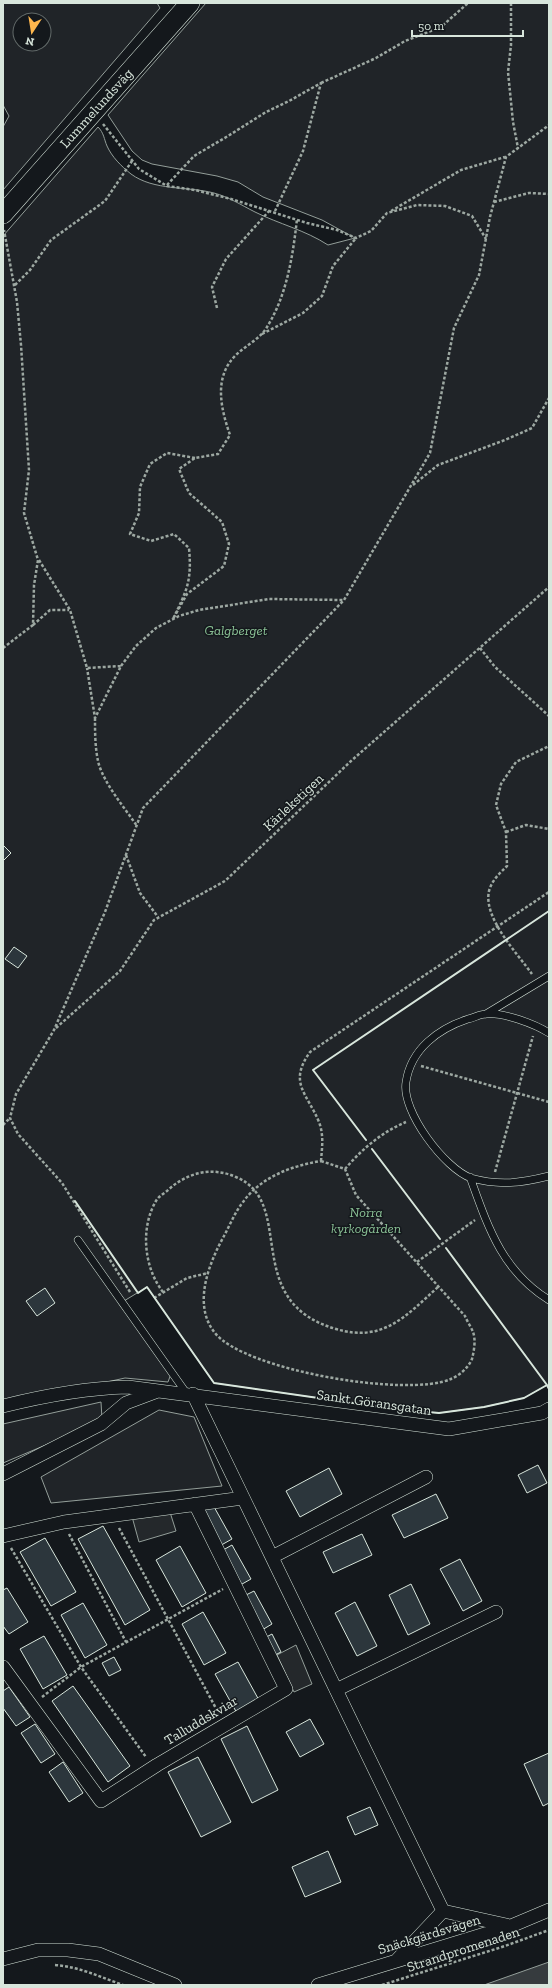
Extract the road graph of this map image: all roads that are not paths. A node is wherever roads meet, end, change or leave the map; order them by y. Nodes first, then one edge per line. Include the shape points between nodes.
1 (190, 3) edge
2 (3, 214) edge
3 (549, 976) edge
4 (486, 1014) junction
5 (549, 1033) edge
6 (549, 1176) edge
7 (470, 1177) junction
8 (78, 1240) dead end
9 (549, 1300) edge
10 (162, 1390) junction
11 (190, 1394) junction
12 (3, 1406) edge
13 (549, 1409) edge
14 (3, 1474) edge
15 (426, 1477) dead end
16 (243, 1498) junction
17 (195, 1504) junction
18 (4, 1536) edge
19 (272, 1557) junction
20 (496, 1612) dead end
21 (3, 1667) edge
22 (336, 1690) junction
23 (549, 1910) edge
24 (443, 1911) junction
25 (511, 1926) junction
26 (3, 1959) edge
27 (396, 1961) junction
28 (175, 1985) edge
29 (318, 1985) edge

1 - 2 main road, Lummelundsväg
3 - 4 lane
4 - 5 lane via 536,1025
4 - 7 lane via 459,1022 437,1034 420,1049 411,1063 405,1084 407,1100 414,1119 435,1148
6 - 7 lane via 519,1183 492,1182
7 - 9 lane via 483,1214 500,1250 515,1272 535,1292
8 - 11 lane
10 - 11 street, Sankt Göransgatan
10 - 12 street, Sankt Göransgatan via 108,1387
10 - 14 street via 126,1403 101,1424
11 - 13 street, Sankt Göransgatan via 449,1429 542,1413
11 - 16 street
15 - 19 street
16 - 17 street
16 - 19 street
17 - 18 street via 64,1522
17 - 21 street, Talluddskviar via 286,1689 101,1801
19 - 22 street
20 - 22 street
22 - 24 street
23 - 25 street, Snäckgärdsvägen
24 - 25 street
24 - 27 street
25 - 27 street, Snäckgärdsvägen
26 - 28 street via 38,1950 99,1954
27 - 29 street, Snäckgärdsvägen

